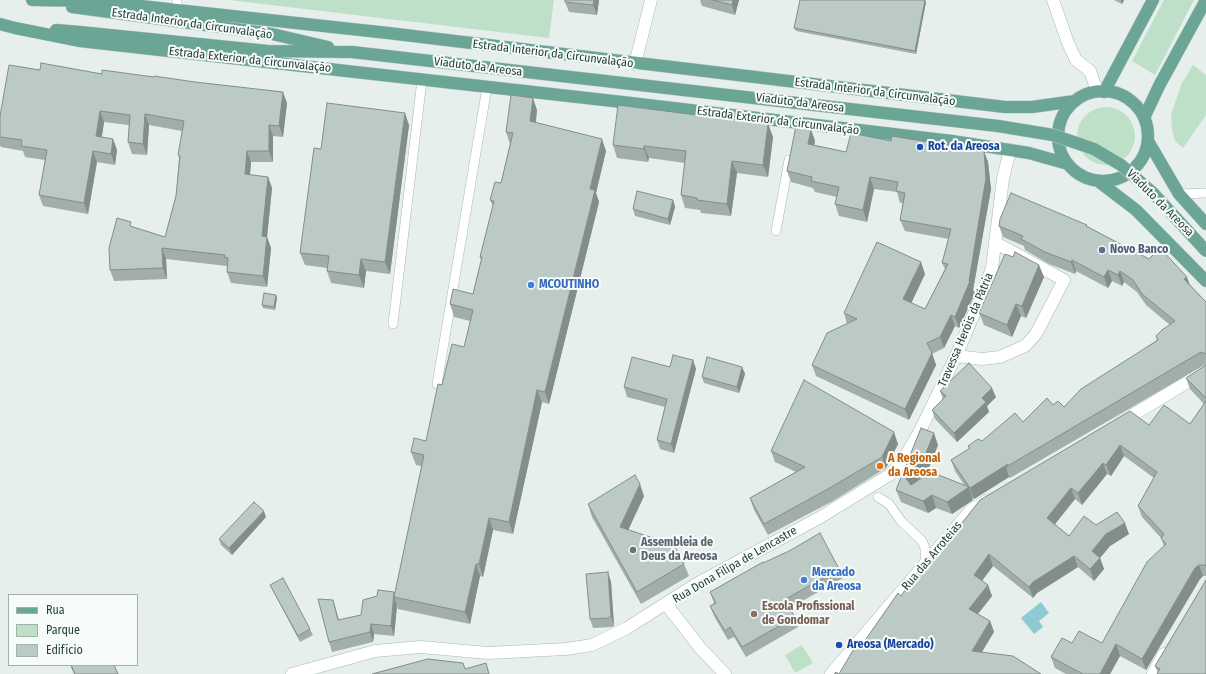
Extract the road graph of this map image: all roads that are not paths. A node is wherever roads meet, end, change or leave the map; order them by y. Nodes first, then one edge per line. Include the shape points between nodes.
1 (31, 0) edge
2 (651, 0) edge
3 (1053, 0) edge
4 (1153, 0) edge
5 (1206, 0) edge
6 (177, 5) edge
7 (0, 24) edge
8 (15, 28) junction
9 (352, 52) junction
10 (635, 64) junction
11 (422, 80) junction
12 (487, 87) junction
13 (1101, 91) junction
14 (1075, 101) junction
15 (1144, 118) junction
16 (1148, 141) junction
17 (1011, 150) junction
18 (790, 154) edge
19 (1068, 164) junction
20 (1098, 181) junction
21 (1206, 193) edge
22 (1179, 194) junction
23 (1206, 224) edge
24 (776, 230) dead end
25 (996, 243) junction
26 (1206, 251) edge
27 (1206, 280) edge
28 (393, 324) dead end
29 (956, 356) junction
30 (1206, 371) edge
31 (437, 384) edge
32 (1112, 427) edge
33 (891, 474) joint
34 (997, 494) edge
35 (878, 497) dead end
36 (926, 562) junction
37 (666, 604) junction
38 (1172, 642) edge
39 (292, 674) edge
40 (725, 674) edge
41 (831, 674) edge
42 (1153, 674) edge

1 - 6 main road, Estrada Interior da Circunvalação
1 - 9 main road, Estrada Interior da Circunvalação via 272,34
2 - 10 street
3 - 13 street via 1076,60 1090,71
4 - 13 main road
5 - 15 main road
6 - 10 main road, Estrada Interior da Circunvalação
7 - 8 main road, Estrada Exterior da Circunvalação
8 - 9 main road, Estrada Exterior da Circunvalação via 268,51
8 - 11 main road, Estrada Exterior da Circunvalação via 80,41
9 - 26 main road, Viaduto da Areosa, bridge via 998,126 1054,135 1094,149 1121,165 1153,193
10 - 14 main road, Estrada Interior da Circunvalação via 1005,107 1032,107
11 - 12 main road, Estrada Exterior da Circunvalação
11 - 28 lane
12 - 17 main road, Estrada Exterior da Circunvalação via 796,128 952,141
12 - 31 lane
13 - 14 main road via 1086,94
13 - 15 main road via 1128,99
14 - 19 main road via 1065,112 1058,139 1061,152
15 - 16 main road
16 - 20 main road via 1144,155 1126,175
16 - 22 main road
17 - 19 main road, Estrada Exterior da Circunvalação
17 - 25 street, Travessa Heróis da Pátria via 1005,166
18 - 24 lane
19 - 20 main road via 1087,178
20 - 27 main road via 1136,210
21 - 22 lane
22 - 23 main road
25 - 29 street, Travessa Heróis da Pátria via 992,268
25 - 29 street via 1064,280 1036,334 1025,346 1000,356 982,359
29 - 33 street, Travessa Heróis da Pátria via 920,431 903,460
30 - 32 street
33 - 37 street, Rua Dona Filipa de Lencastre via 819,518 698,583
34 - 36 street, Rua das Arroteias via 970,510
35 - 36 lane via 889,504 901,521 922,540
36 - 41 street, Rua das Arroteias
37 - 39 street, Rua Dona Filipa de Lencastre via 627,628 592,645 488,653 421,647 375,651
37 - 40 street via 701,649
38 - 42 street

